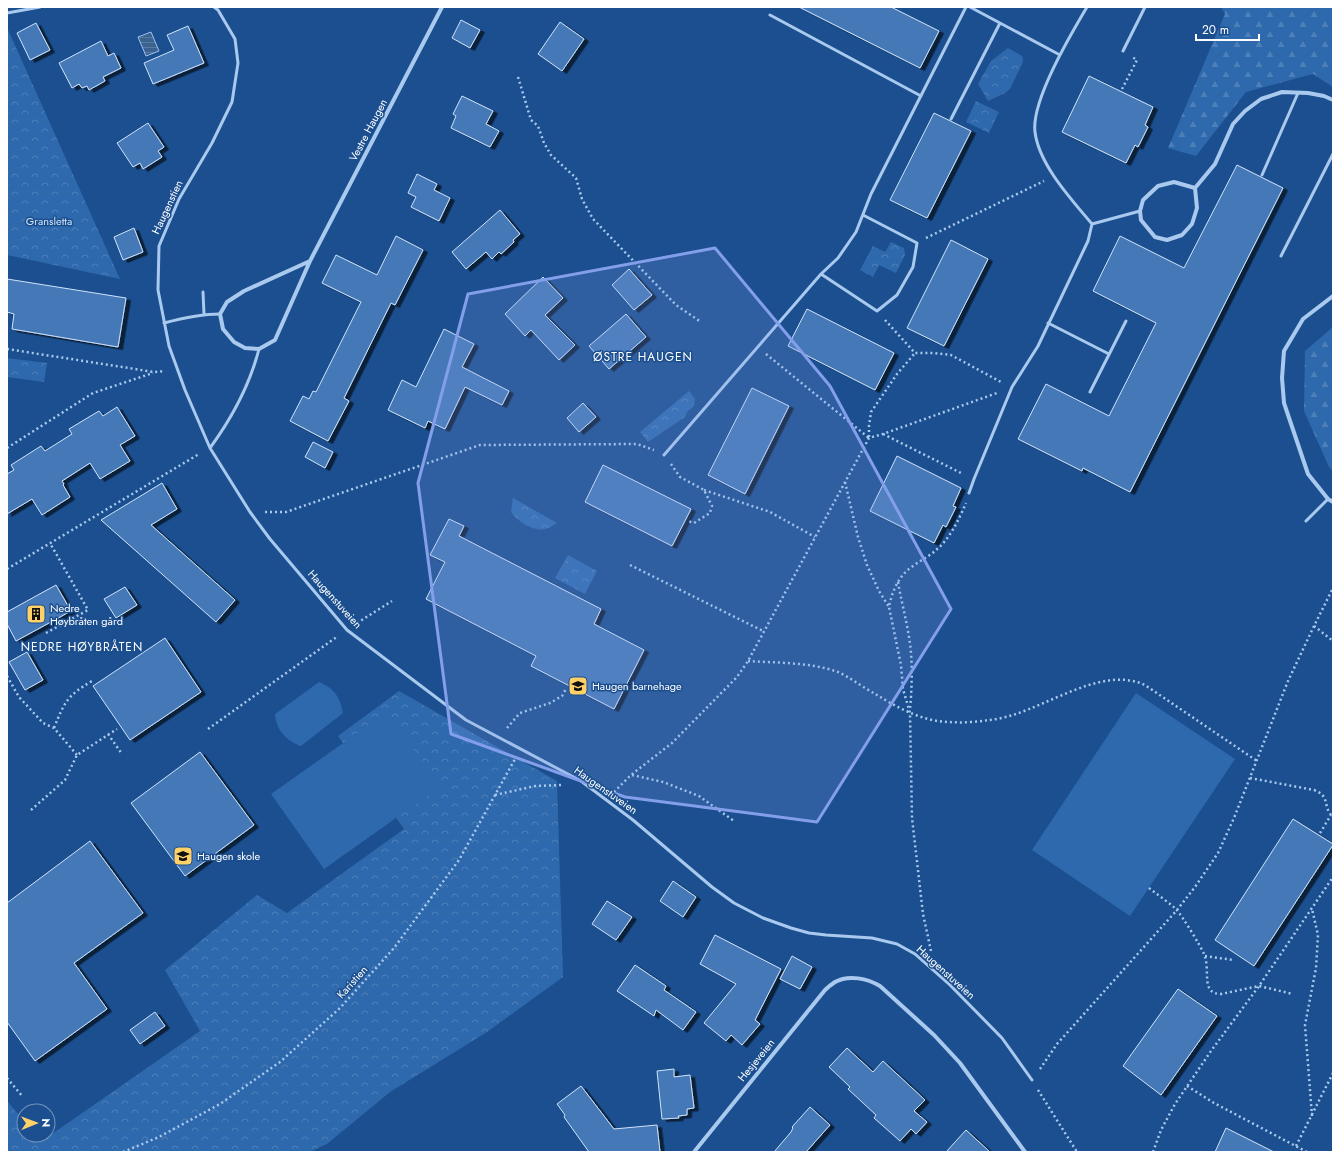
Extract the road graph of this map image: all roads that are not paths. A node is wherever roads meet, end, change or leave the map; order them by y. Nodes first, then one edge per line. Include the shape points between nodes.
1 (40, 7) edge
2 (214, 7) edge
3 (442, 7) edge
4 (966, 7) edge
5 (970, 7) edge
6 (1087, 7) edge
7 (1145, 7) edge
8 (7, 13) edge
9 (770, 15) dead end
10 (1000, 23) junction
11 (1123, 51) road end
12 (1060, 55) junction
13 (1298, 93) junction
14 (921, 96) junction
15 (1333, 100) edge
16 (951, 119) dead end
17 (1333, 154) edge
18 (1262, 175) dead end
19 (1195, 188) junction
20 (1140, 211) junction
21 (863, 215) junction
22 (1092, 224) junction
23 (1281, 256) dead end
24 (310, 261) junction
25 (821, 274) junction
26 (203, 292) dead end
27 (1333, 296) edge
28 (204, 314) junction
29 (220, 314) junction
30 (1126, 321) dead end
31 (164, 323) junction
32 (1048, 323) junction
33 (259, 349) junction
34 (1110, 354) junction
35 (1090, 392) dead end
36 (210, 448) junction
37 (664, 455) road end
38 (970, 494) road end
39 (1328, 499) junction
40 (1333, 502) edge
41 (1306, 522) dead end
42 (1032, 1080) road end
43 (694, 1152) edge
44 (1025, 1152) edge

1 - 8 lane
2 - 31 lane, Haugenstien via 235,39 238,63 236,84 232,102 212,143 179,199 159,246 158,290
3 - 24 street, Vestre Haugen
4 - 14 lane
5 - 10 lane
6 - 12 lane
7 - 11 lane
9 - 14 lane
10 - 12 lane
10 - 16 lane
12 - 22 lane via 1037,113 1034,132 1039,148 1054,176
13 - 15 street via 1319,95
13 - 18 lane
13 - 19 street via 1282,92 1262,99 1245,111 1233,124 1215,164
14 - 21 lane via 871,194
17 - 23 lane
19 - 20 street via 1174,182 1158,186 1143,200
19 - 20 street via 1197,208 1192,224 1182,235 1167,240 1155,237 1141,220
20 - 22 lane
21 - 25 lane via 856,232 838,258
21 - 25 lane via 916,243 914,267 897,295 877,311
22 - 32 lane via 1088,241
24 - 29 street via 244,291 227,302
24 - 33 street, Vestre Haugen via 275,340
25 - 37 lane
26 - 28 lane
27 - 39 street via 1303,319 1284,352 1282,378 1284,403 1308,474
28 - 29 lane
28 - 31 lane
29 - 33 street via 224,329 234,342 245,348
30 - 34 lane
31 - 36 lane, Haugenstien via 177,369
32 - 34 lane
32 - 38 lane via 1038,346 1012,387
33 - 36 lane via 254,369 226,427
34 - 35 lane
36 - 42 lane, Haugenstuveien via 270,539 347,630 466,720 584,783 734,903 763,918 809,933 872,938 897,944 915,954 950,985 1002,1038
39 - 40 street
39 - 41 lane
43 - 44 street, Hesjeveien via 813,1003 836,981 845,979 870,981 880,986 934,1035 960,1063

